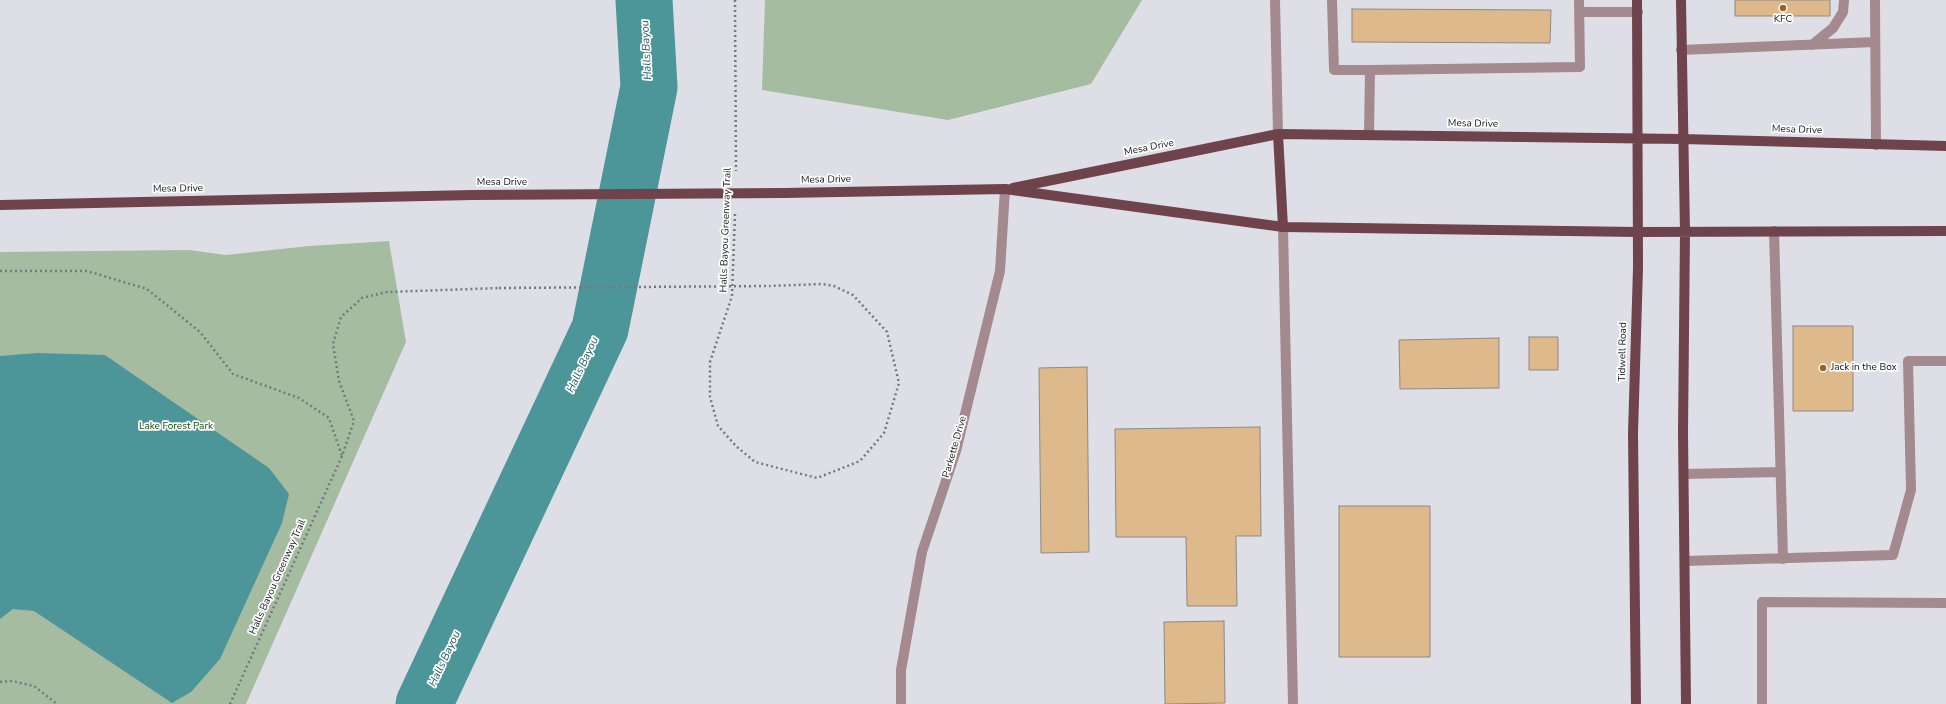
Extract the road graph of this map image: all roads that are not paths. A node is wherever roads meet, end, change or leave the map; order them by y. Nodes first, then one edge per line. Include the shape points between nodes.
1 (1275, 0) edge
2 (1332, 0) edge
3 (1579, 0) edge
4 (1637, 0) edge
5 (1681, 0) edge
6 (1844, 0) edge
7 (1875, 0) edge
8 (1580, 12) junction
9 (1638, 12) junction
10 (1875, 42) junction
11 (1812, 45) junction
12 (1681, 50) junction
13 (1370, 70) junction
14 (1278, 134) junction
15 (1370, 135) junction
16 (1638, 138) junction
17 (1683, 139) junction
18 (1876, 145) junction
19 (1946, 146) edge
20 (1005, 189) junction
21 (0, 205) edge
22 (1284, 227) junction
23 (1774, 231) junction
24 (1946, 231) edge
25 (1637, 232) junction
26 (1685, 232) junction
27 (1946, 361) edge
28 (1781, 472) junction
29 (1684, 474) junction
30 (1783, 559) junction
31 (1685, 560) junction
32 (1946, 603) edge
33 (901, 704) edge
34 (1293, 704) edge
35 (1636, 704) edge
36 (1686, 704) edge
37 (1762, 704) edge

1 - 14 street
2 - 13 street via 1334,70
3 - 8 street
4 - 9 main road, Tidwell Road
5 - 12 main road
6 - 11 street via 1843,12 1833,28
7 - 10 street
8 - 9 street
8 - 13 street via 1580,67
9 - 16 main road, Tidwell Road
10 - 11 street
10 - 18 street
11 - 12 street
12 - 17 main road
13 - 15 street
14 - 15 main road, Mesa Drive
14 - 20 main road, Mesa Drive
14 - 22 main road
15 - 16 main road, Mesa Drive
16 - 17 main road, Mesa Drive
16 - 25 main road, Tidwell Road
17 - 18 main road, Mesa Drive
17 - 26 main road
18 - 19 main road, Mesa Drive
20 - 21 main road, Mesa Drive, bridge via 473,195
20 - 22 main road, Mesa Drive
20 - 33 street, Parkette Drive via 1000,271 956,452 922,552 901,670
22 - 25 main road, Mesa Drive
22 - 34 street
23 - 24 main road, Mesa Drive
23 - 26 main road, Mesa Drive
23 - 28 street
25 - 26 main road, Mesa Drive
25 - 35 main road, Tidwell Road via 1633,433
26 - 29 main road
27 - 30 street via 1908,361 1911,490 1893,555
28 - 29 street
28 - 30 street
29 - 31 main road
30 - 31 street
31 - 36 main road
32 - 37 street via 1762,602

